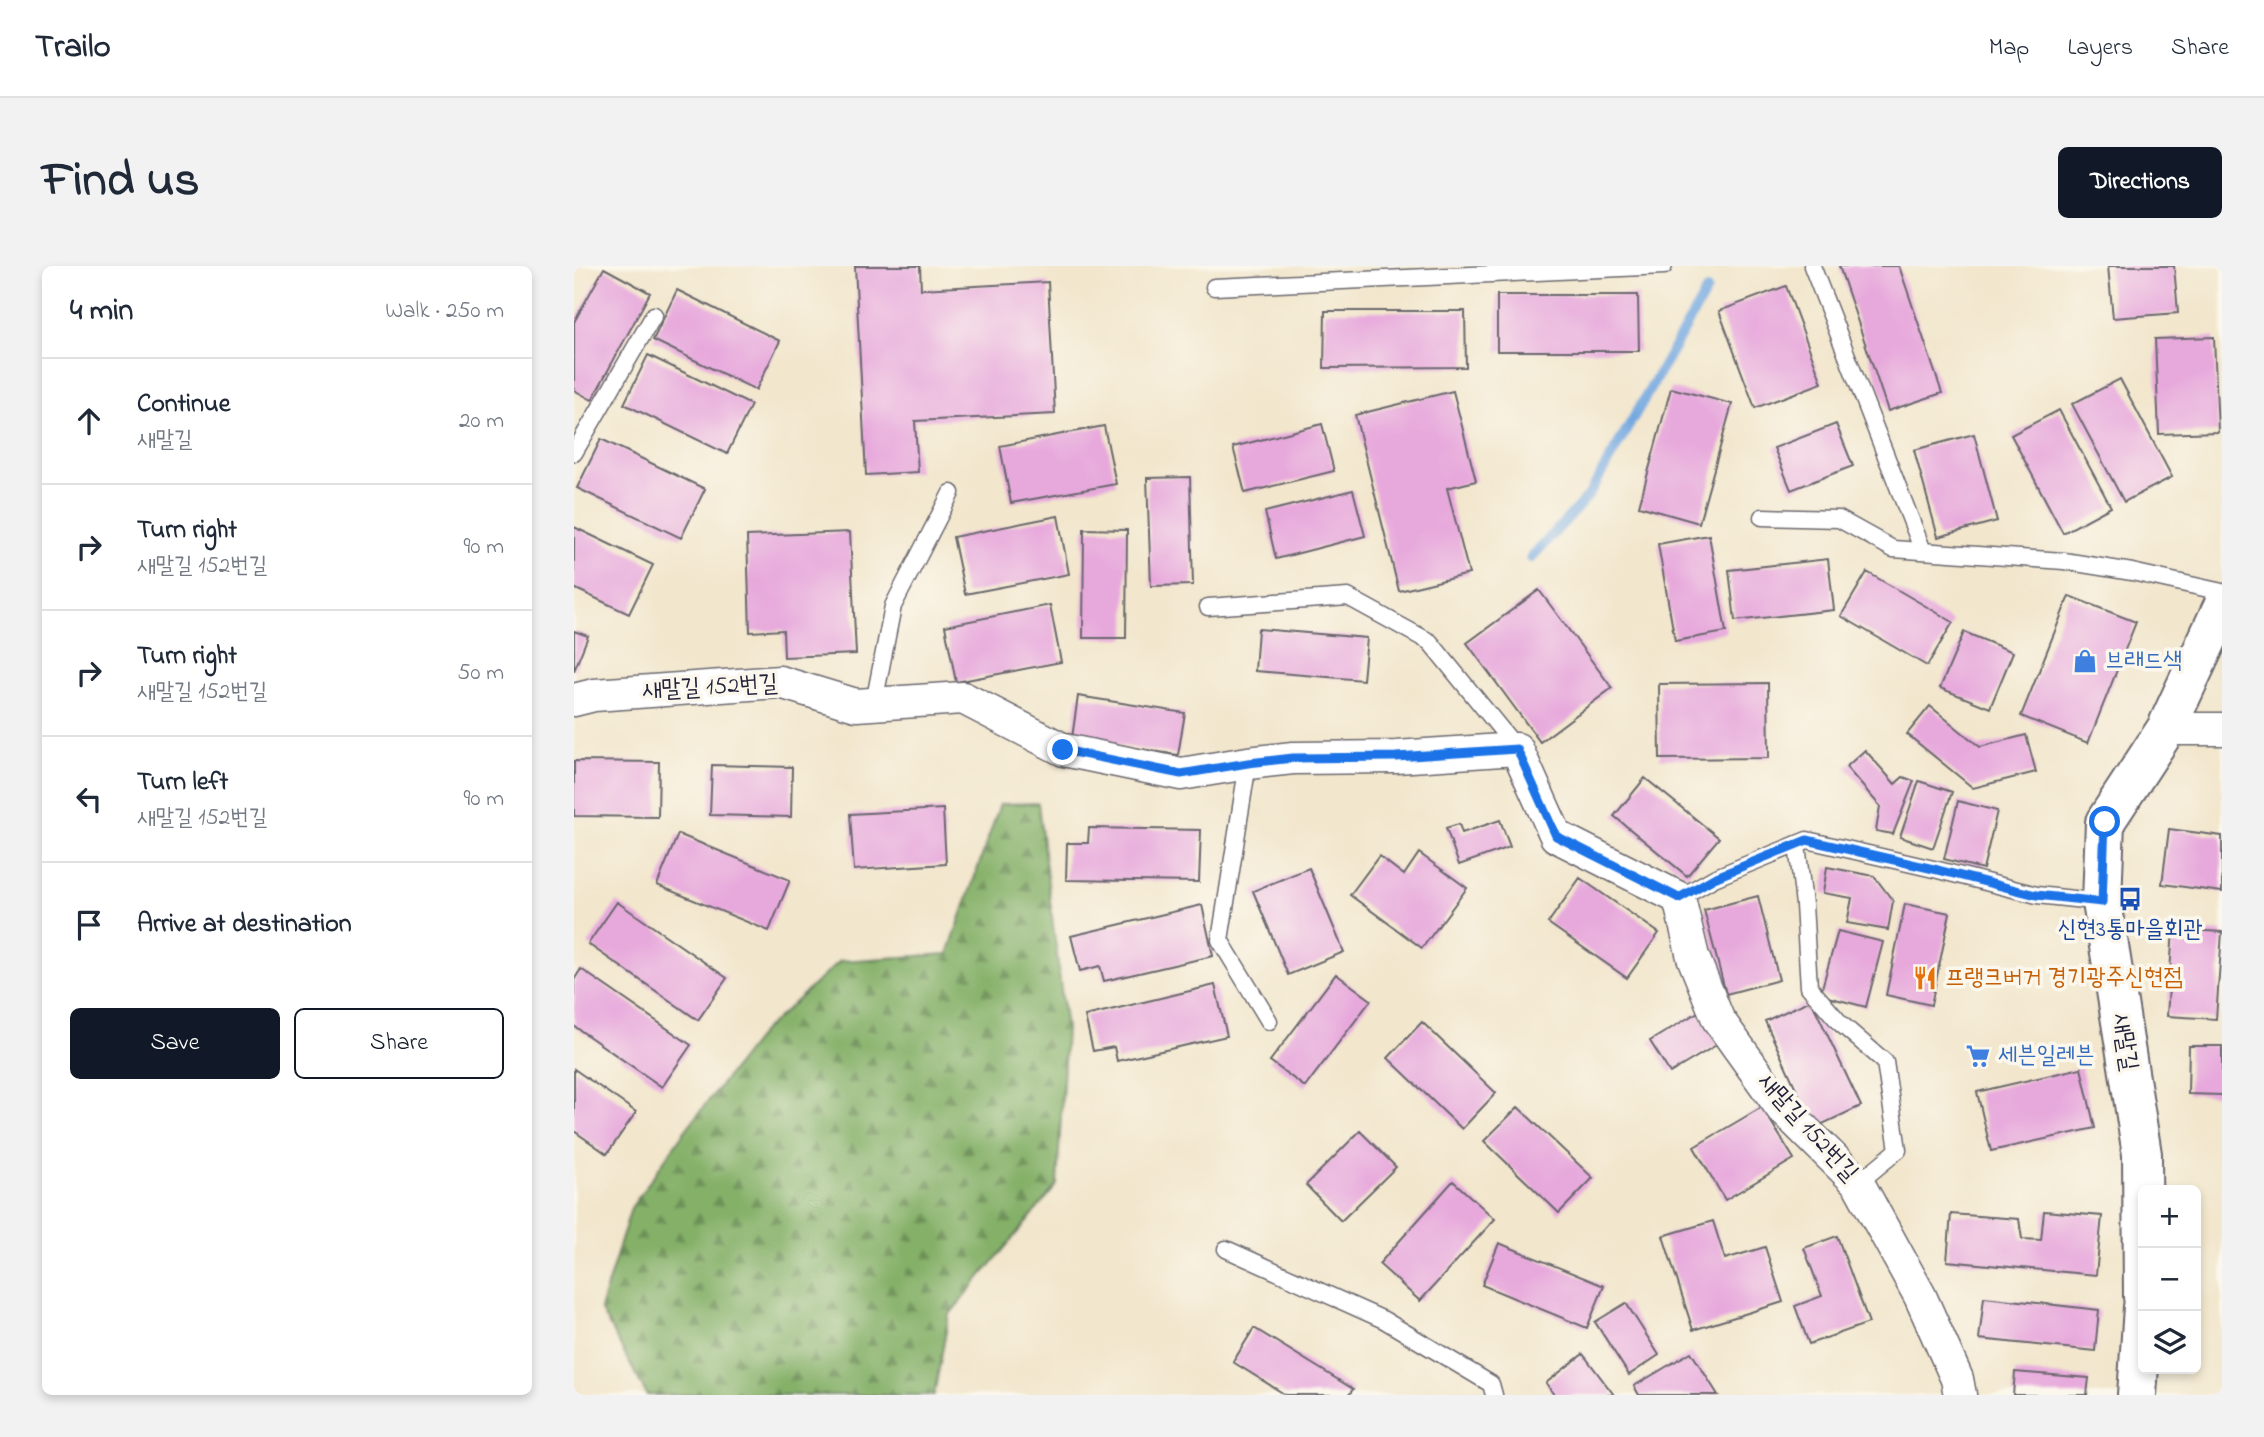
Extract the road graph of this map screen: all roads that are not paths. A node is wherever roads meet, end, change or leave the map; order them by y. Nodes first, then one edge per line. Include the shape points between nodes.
1 (1664, 266) edge
2 (1812, 266) edge
3 (1214, 287) dead end
4 (654, 314) dead end
5 (574, 453) edge
6 (951, 493) dead end
7 (1762, 517) dead end
8 (1923, 551) junction
9 (2222, 592) edge
10 (1208, 607) dead end
11 (2222, 608) edge
12 (574, 700) edge
13 (874, 703) junction
14 (2166, 729) junction
15 (2222, 729) edge
16 (1517, 749) junction
17 (1248, 763) junction
18 (1797, 844) junction
19 (1679, 898) junction
20 (2102, 902) junction
21 (1269, 1021) dead end
22 (1858, 1183) junction
23 (2143, 1248) edge
24 (1226, 1250) dead end
25 (2143, 1311) edge
26 (1494, 1395) edge
27 (1960, 1395) edge
28 (2137, 1395) edge

1 - 3 lane
2 - 8 lane
4 - 5 lane
6 - 13 lane via 893,606
7 - 8 lane via 1839,519 1893,549
8 - 9 lane via 2064,561
10 - 16 lane via 1348,597 1430,642
11 - 14 street, 새말길
12 - 13 street, 새말길 152번길 via 779,682 856,705
13 - 17 street, 새말길 152번길 via 963,698 1063,750 1181,774
14 - 15 street
14 - 20 street, 새말길 via 2105,822
16 - 17 street, 새말길 152번길
16 - 19 street via 1556,836
17 - 21 lane via 1220,940
18 - 19 lane via 1714,878
18 - 20 lane via 1807,840 2036,895
18 - 22 lane via 1809,987 1840,1023 1885,1062 1898,1150
19 - 22 street, 새말길 152번길 via 1693,957 1718,1019 1781,1107
20 - 23 street, 새말길 via 2142,1154
22 - 27 street, 새말길 152번길 via 1920,1296
24 - 26 lane via 1384,1320 1491,1384
25 - 28 street

